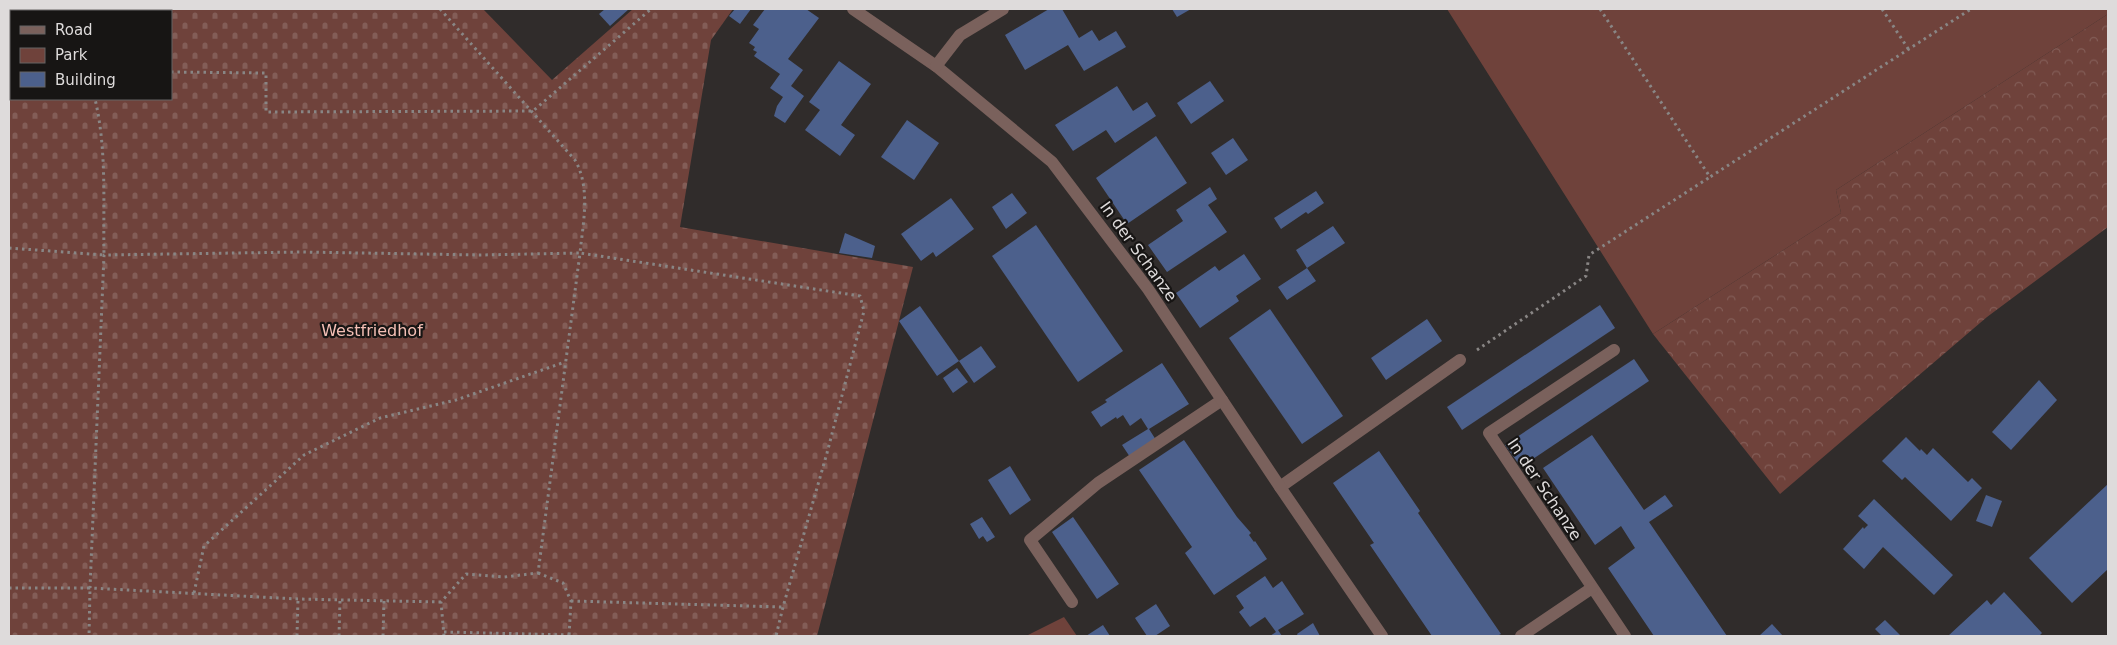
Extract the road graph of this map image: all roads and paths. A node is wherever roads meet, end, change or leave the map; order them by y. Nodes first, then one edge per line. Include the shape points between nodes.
1 (440, 9) edge
2 (650, 9) edge
3 (853, 9) edge
4 (1003, 9) edge
5 (1600, 9) edge
6 (1882, 9) edge
7 (1971, 9) edge
8 (1909, 50) junction
9 (936, 66) junction
10 (172, 72) edge
11 (94, 100) edge
12 (533, 111) junction
13 (1710, 177) junction
14 (9, 248) edge
15 (580, 253) junction
16 (104, 255) junction
17 (1614, 350) dead end
18 (1460, 360) joint
19 (565, 362) junction
20 (1222, 400) junction
21 (1280, 487) junction
22 (538, 573) junction
23 (9, 588) edge
24 (90, 588) junction
25 (1592, 588) junction
26 (194, 593) junction
27 (298, 599) junction
28 (340, 600) junction
29 (384, 601) junction
30 (572, 601) junction
31 (441, 602) junction
32 (1072, 602) dead end
33 (783, 607) junction
34 (444, 634) edge
35 (88, 636) edge
36 (297, 636) edge
37 (339, 636) edge
38 (383, 636) edge
39 (569, 636) edge
40 (776, 636) edge
41 (1382, 636) edge
42 (1521, 636) edge
43 (1626, 636) edge

1 - 12 path
2 - 12 path
3 - 9 street, In der Schanze
4 - 9 street via 960,35
5 - 13 path
6 - 8 path
7 - 8 path
8 - 13 path
9 - 20 street, In der Schanze via 1052,162 1148,289
10 - 12 path via 266,73 266,112
11 - 16 path via 101,149
12 - 15 path via 575,160 582,174 585,204
13 - 18 path via 1589,255 1586,276
14 - 16 path
15 - 16 path
15 - 19 path
15 - 33 path via 860,296 864,312
16 - 24 path
17 - 25 street, In der Schanze via 1489,433
18 - 21 street
19 - 22 path
19 - 26 path via 456,400 380,418 304,455 204,546
20 - 21 street, In der Schanze
20 - 32 street via 1098,483 1030,540
21 - 41 street, In der Schanze
22 - 30 path via 563,583
22 - 31 path via 504,577 466,574
23 - 24 path
24 - 26 path
24 - 35 path
25 - 42 street
25 - 43 street, In der Schanze
26 - 27 path
27 - 28 path
27 - 36 path
28 - 29 path
28 - 37 path
29 - 31 path
29 - 38 path
30 - 33 path
30 - 39 path
31 - 34 path
33 - 40 path
34 - 39 path

